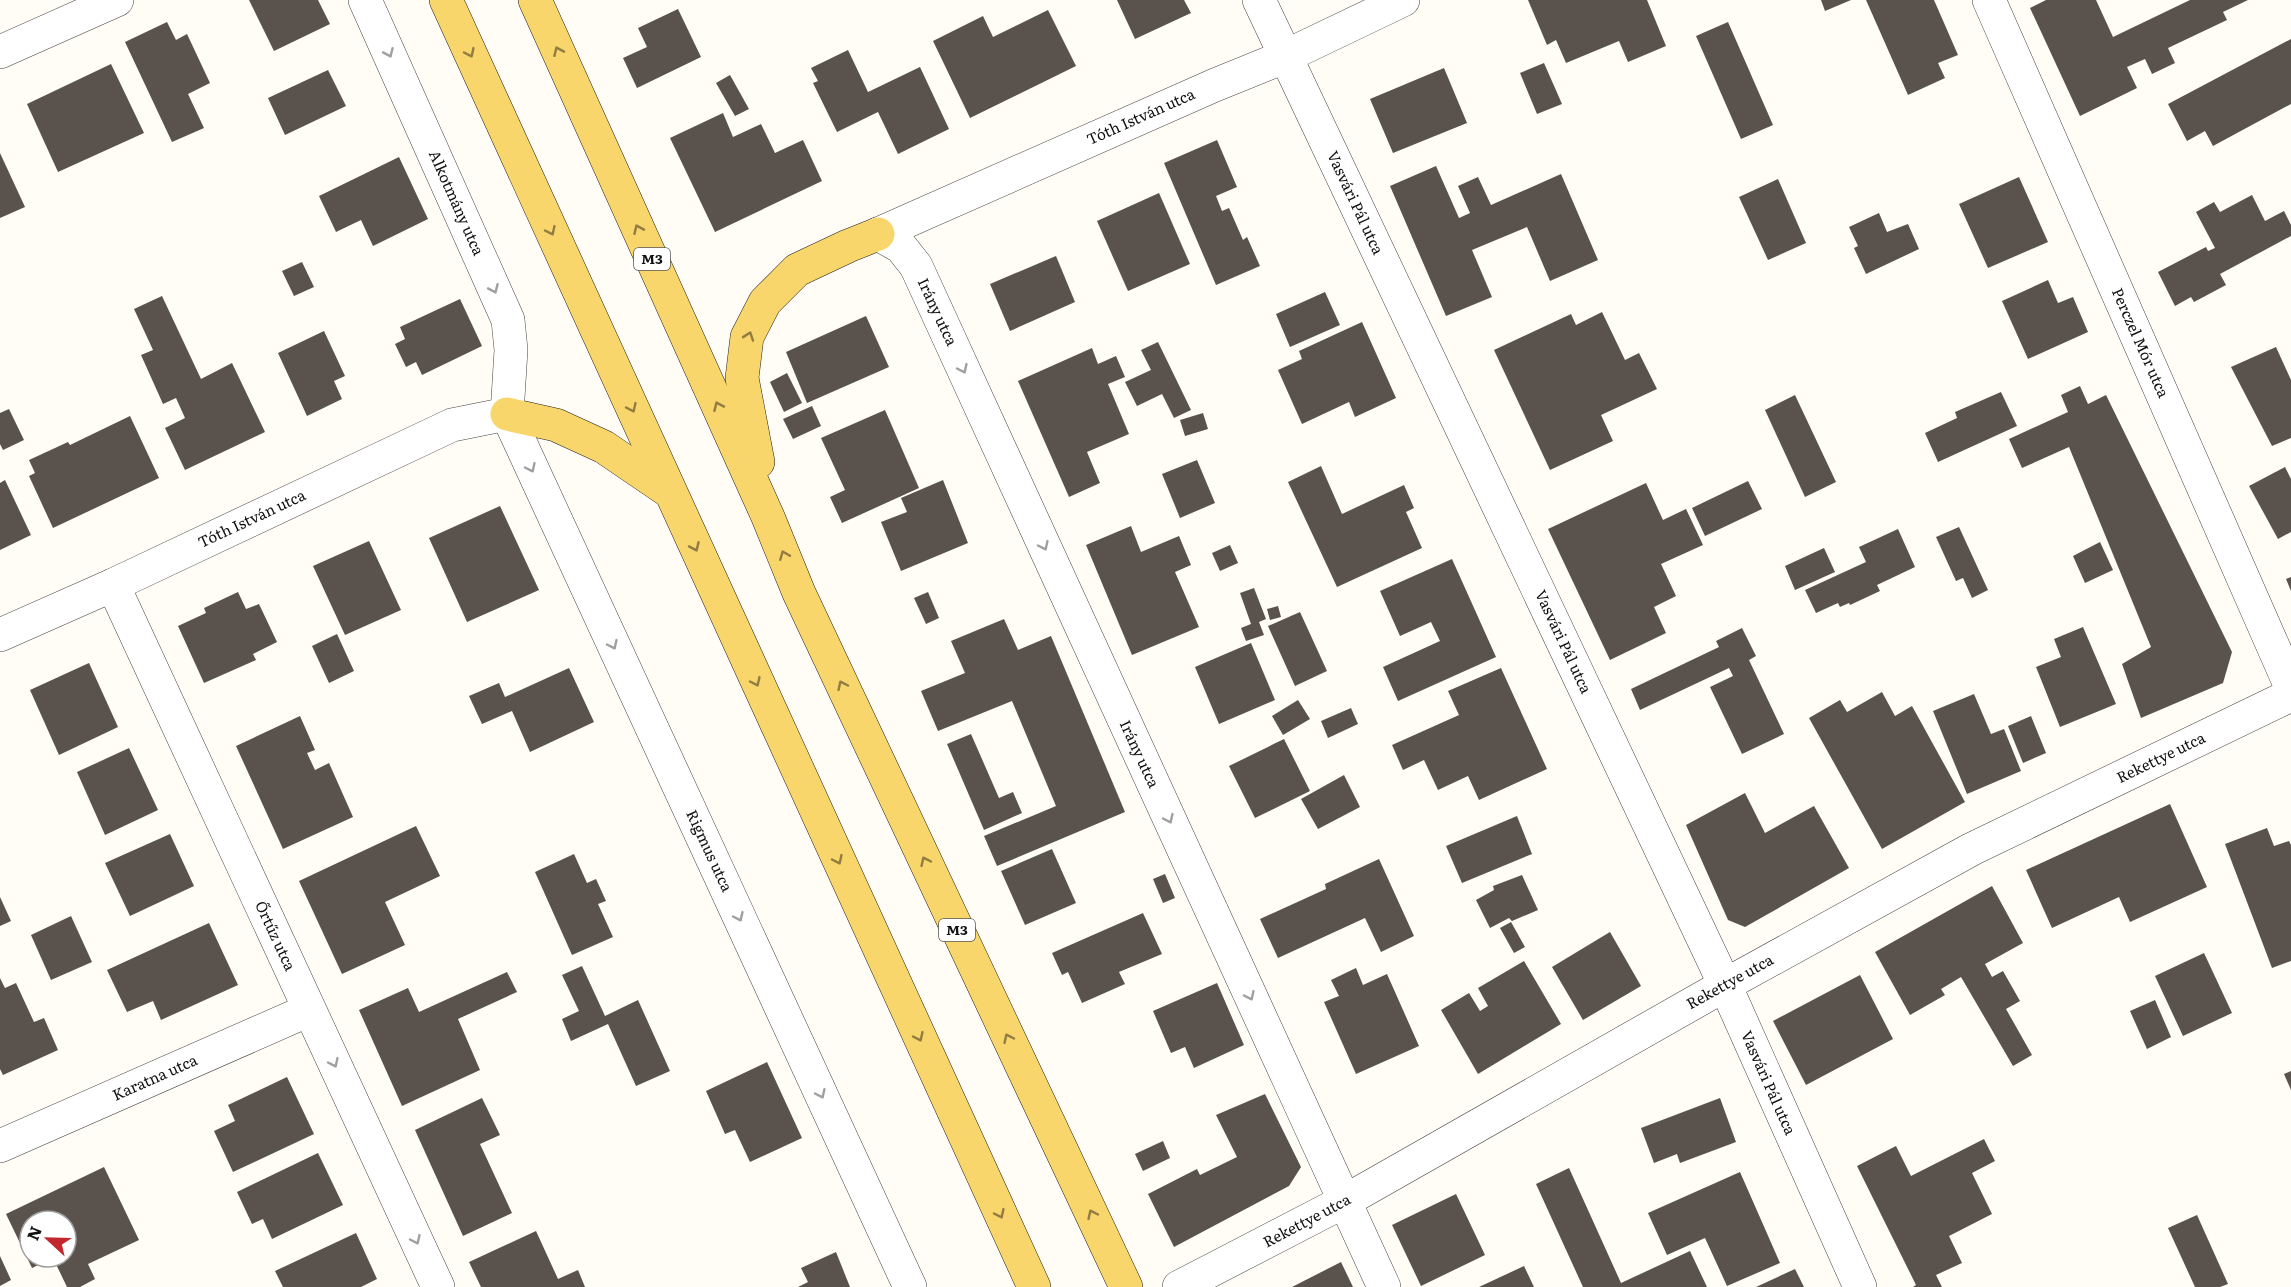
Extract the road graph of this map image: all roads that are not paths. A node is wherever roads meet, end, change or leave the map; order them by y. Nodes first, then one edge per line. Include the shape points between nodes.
1 (117, 0) edge
2 (365, 0) edge
3 (446, 0) edge
4 (535, 0) edge
5 (1259, 0) edge
6 (1403, 0) edge
7 (1989, 0) edge
8 (0, 52) edge
9 (1284, 57) junction
10 (878, 234) junction
11 (507, 414) junction
12 (672, 494) junction
13 (768, 517) junction
14 (113, 585) junction
15 (0, 635) edge
16 (2291, 687) edge
17 (2291, 695) edge
18 (1725, 985) junction
19 (309, 1010) junction
20 (0, 1146) edge
21 (1345, 1201) junction
22 (1121, 1277) edge
23 (438, 1287) edge
24 (910, 1287) edge
25 (1034, 1287) edge
26 (1179, 1287) edge
27 (1384, 1287) edge
28 (1860, 1287) edge

1 - 8 street
2 -> 11 street, Alkotmány utca via 508,320 511,350
3 -> 12 main road
13 -> 4 main road, M3
5 - 9 street, Vasvári Pál utca
6 - 9 street, Tóth István utca
7 - 16 street, Perczel Mór utca
9 - 10 street, Tóth István utca
9 - 18 street, Vasvári Pál utca
13 -> 10 main road via 742,378 747,337 765,302 797,270
10 -> 21 street, Irány utca via 901,247 916,266
11 - 12 main road via 556,425 604,447
11 - 14 street, Tóth István utca via 452,425
11 -> 24 street, Rigmus utca
12 -> 25 main road
22 -> 13 main road, M3 via 799,593
14 - 15 street, Tóth István utca
14 - 19 street, Őrtűz utca
17 - 18 street, Rekettye utca via 1972,849
18 - 21 street, Rekettye utca
18 - 28 street, Vasvári Pál utca
19 - 20 street, Karatna utca
19 -> 23 street, Őrtűz utca
21 - 26 street, Rekettye utca
21 - 27 street, Irány utca

